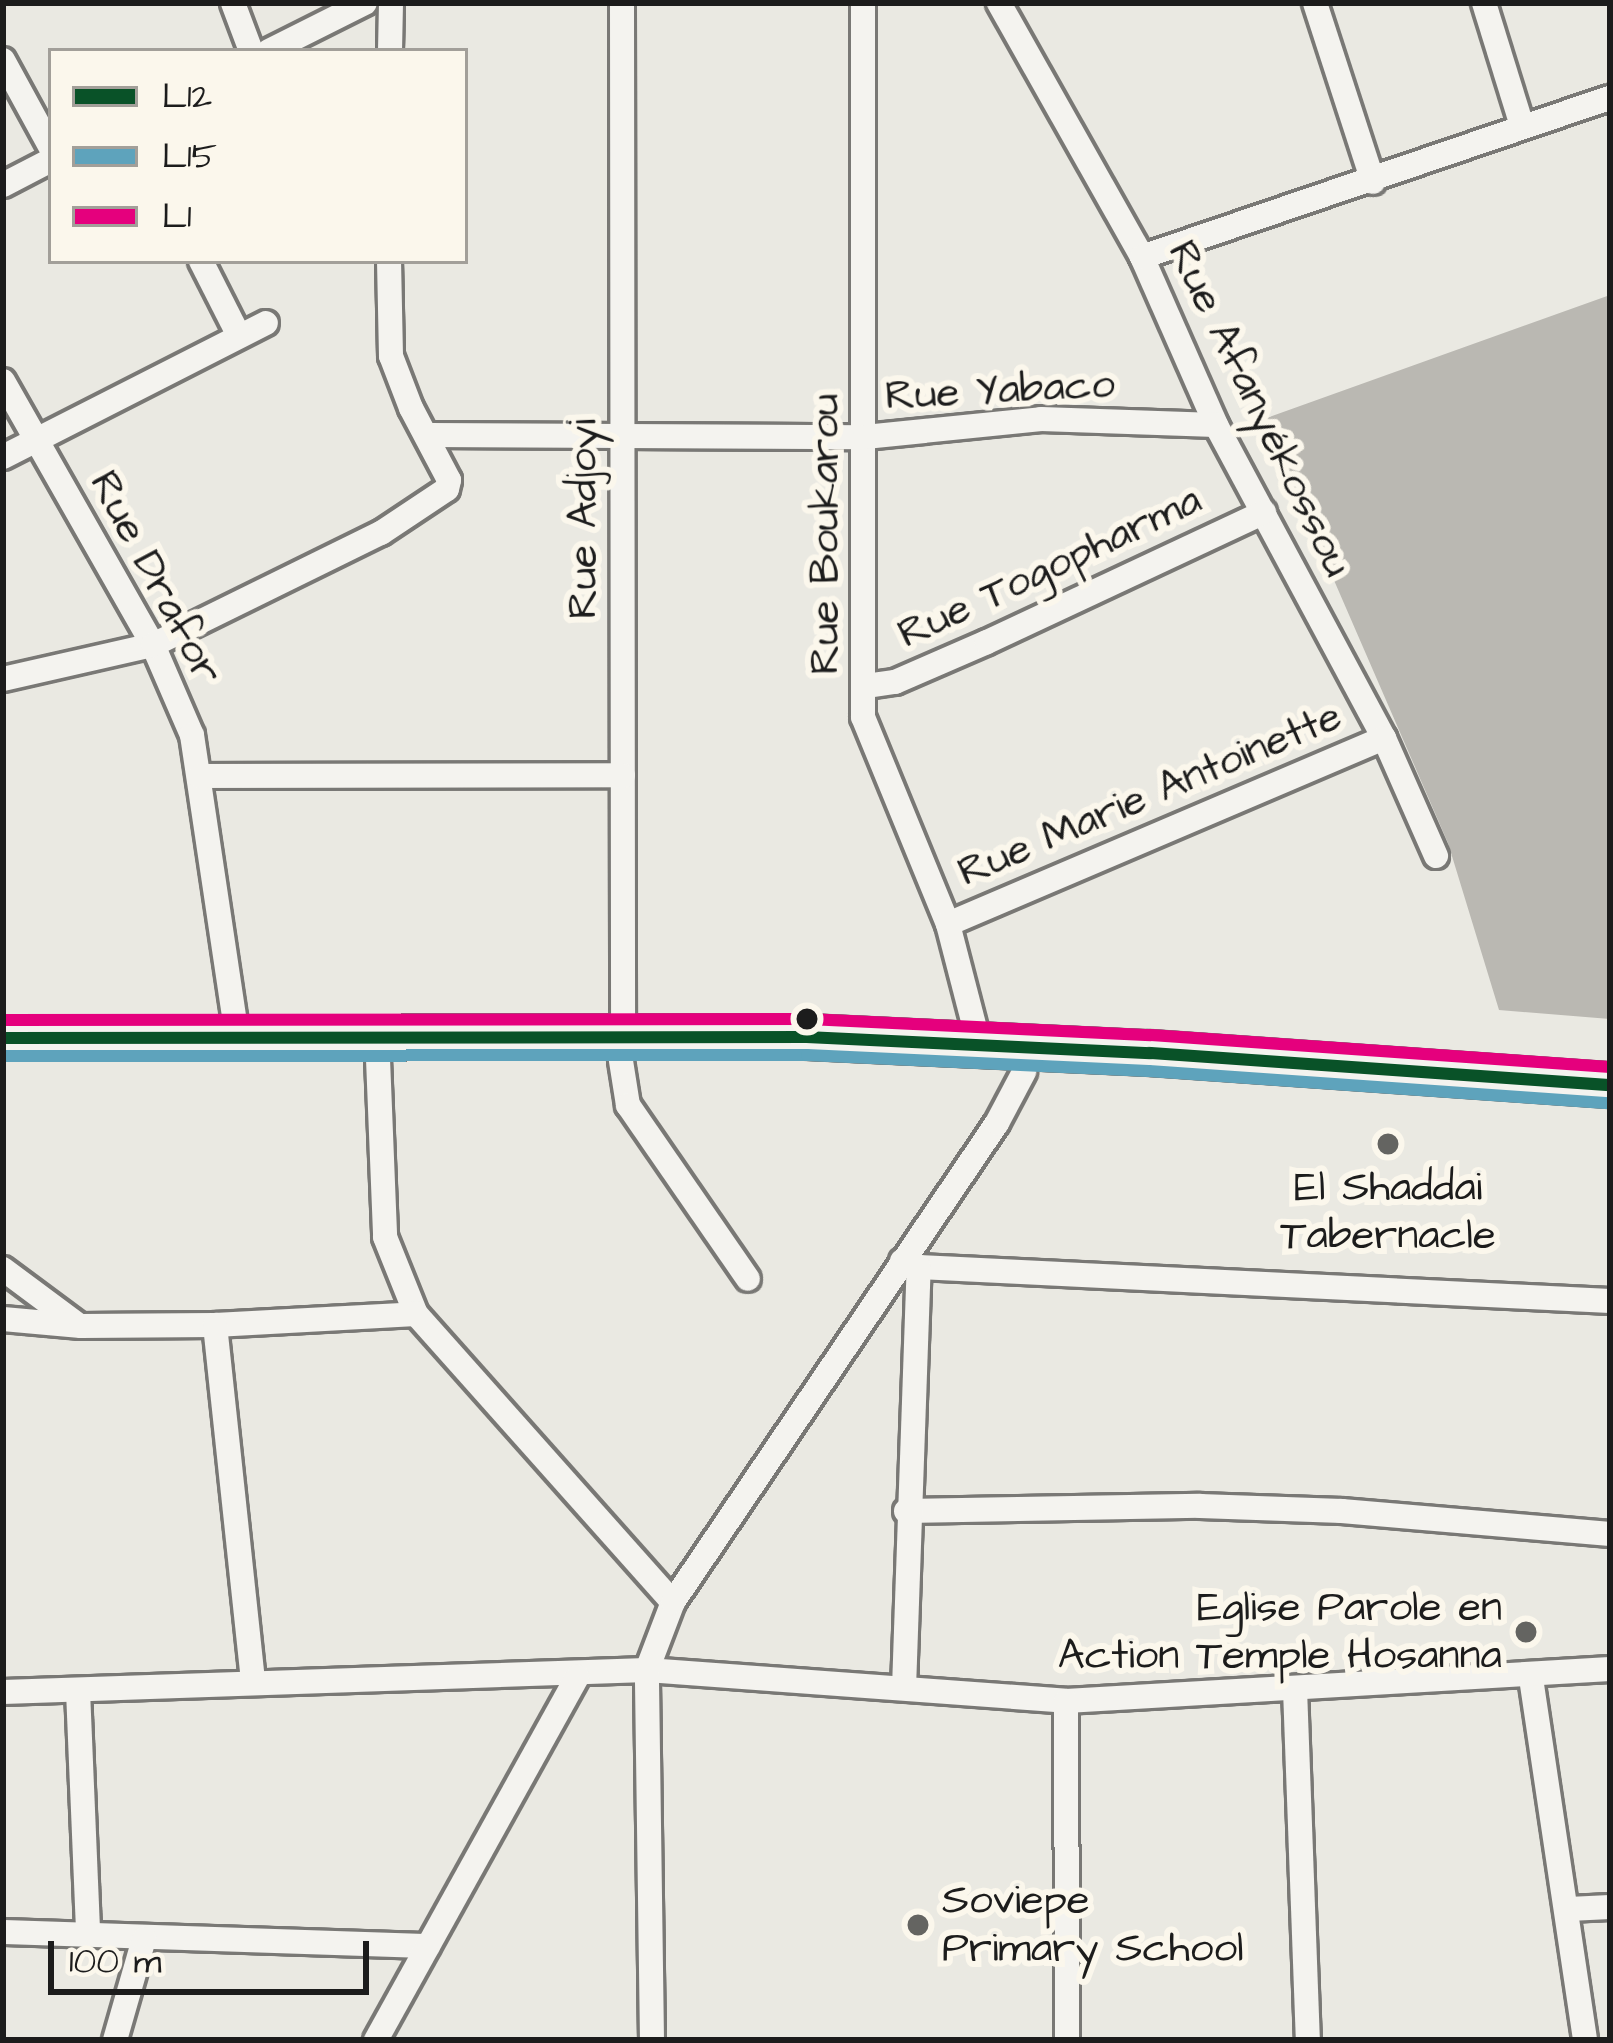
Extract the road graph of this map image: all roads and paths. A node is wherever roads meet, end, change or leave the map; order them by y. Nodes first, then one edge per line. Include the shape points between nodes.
1 (233, 3) edge
2 (365, 3) edge
3 (391, 3) edge
4 (622, 3) edge
5 (862, 3) edge
6 (999, 3) edge
7 (1315, 3) edge
8 (1484, 3) edge
9 (249, 48) edge
10 (275, 48) edge
11 (391, 48) edge
12 (3, 60) edge
13 (1610, 98) edge
14 (1522, 126) junction
15 (48, 142) edge
16 (48, 162) edge
17 (1372, 182) junction
18 (3, 185) edge
19 (1142, 257) junction
20 (203, 264) edge
21 (388, 264) edge
22 (266, 322) dead end
23 (239, 336) junction
24 (3, 381) edge
25 (1216, 425) junction
26 (622, 432) junction
27 (428, 435) junction
28 (865, 437) junction
29 (35, 439) junction
30 (3, 457) edge
31 (1264, 512) junction
32 (153, 645) junction
33 (3, 679) edge
34 (866, 686) junction
35 (1384, 738) junction
36 (623, 775) junction
37 (200, 776) junction
38 (1436, 856) dead end
39 (948, 924) junction
40 (237, 1036) junction
41 (3, 1038) edge
42 (376, 1045) junction
43 (622, 1048) junction
44 (977, 1056) junction
45 (3, 1059) edge
46 (1025, 1060) junction
47 (1593, 1097) edge
48 (911, 1264) junction
49 (3, 1269) edge
50 (748, 1279) dead end
51 (1610, 1301) edge
52 (416, 1314) junction
53 (3, 1319) edge
54 (215, 1325) junction
55 (81, 1326) junction
56 (906, 1511) junction
57 (1610, 1534) edge
58 (673, 1602) junction
59 (1610, 1669) edge
60 (647, 1670) junction
61 (577, 1677) junction
62 (1531, 1678) junction
63 (253, 1680) junction
64 (904, 1688) junction
65 (1294, 1689) junction
66 (77, 1691) junction
67 (3, 1692) edge
68 (1066, 1701) junction
69 (1610, 1907) edge
70 (1569, 1909) junction
71 (3, 1932) edge
72 (88, 1932) junction
73 (144, 1940) junction
74 (428, 1946) junction
75 (115, 2040) edge
76 (376, 2040) edge
77 (652, 2040) edge
78 (1067, 2040) edge
79 (1308, 2040) edge
80 (1585, 2040) edge

1 - 9 street
2 - 10 street
3 - 11 street
4 - 26 street, Rue Adjoyi
5 - 28 street, Rue Boukarou
6 - 19 street, Rue Afanyékossou
7 - 17 street
8 - 14 street
12 - 15 street
13 - 14 street
14 - 17 street
16 - 18 street
17 - 19 street
19 - 25 street, Rue Afanyékossou
20 - 23 street
21 - 27 street via 388,344
22 - 23 street
23 - 29 street
24 - 29 street, Rue Drafor
25 - 28 street, Rue Yabaco via 1041,419
25 - 31 street, Rue Afanyékossou
26 - 27 street, Rue Yabaco
26 - 28 street, Rue Yabaco
26 - 36 street, Rue Adjoyi
27 - 32 street via 447,489 381,533
28 - 34 street, Rue Boukarou
29 - 30 street
29 - 32 street, Rue Drafor
31 - 34 street, Rue Togopharma via 987,642 895,682
31 - 35 street, Rue Afanyékossou
32 - 33 street
32 - 37 street, Rue Drafor via 192,735
34 - 39 street, Rue Boukarou via 863,717
35 - 38 street, Rue Afanyékossou
35 - 39 street, Rue Marie Antoinette
36 - 37 street
36 - 43 street, Rue Adjoyi
37 - 40 street, Rue Drafor
39 - 44 street, Rue Boukarou
40 - 41 highway
40 - 42 highway
42 - 43 highway
42 - 45 highway
42 - 52 street via 385,1237
43 - 44 highway
43 - 50 street, Rue Adjoyi via 628,1105
44 - 46 highway
46 - 47 highway
46 - 48 street via 997,1123
48 - 51 street
48 - 56 street
48 - 58 street
49 - 55 street
52 - 54 street
52 - 58 street
53 - 55 street
54 - 55 street
54 - 63 street
56 - 57 street via 1247,1508
56 - 64 street
58 - 60 street
59 - 62 street
60 - 61 street
60 - 64 street
60 - 77 street
61 - 63 street
61 - 74 street
62 - 65 street
62 - 70 street
63 - 66 street
64 - 68 street
65 - 68 street
65 - 79 street
66 - 67 street
66 - 72 street
68 - 78 street
69 - 70 street
70 - 80 street
71 - 72 street
72 - 73 street
73 - 74 street
73 - 75 street
74 - 76 street

